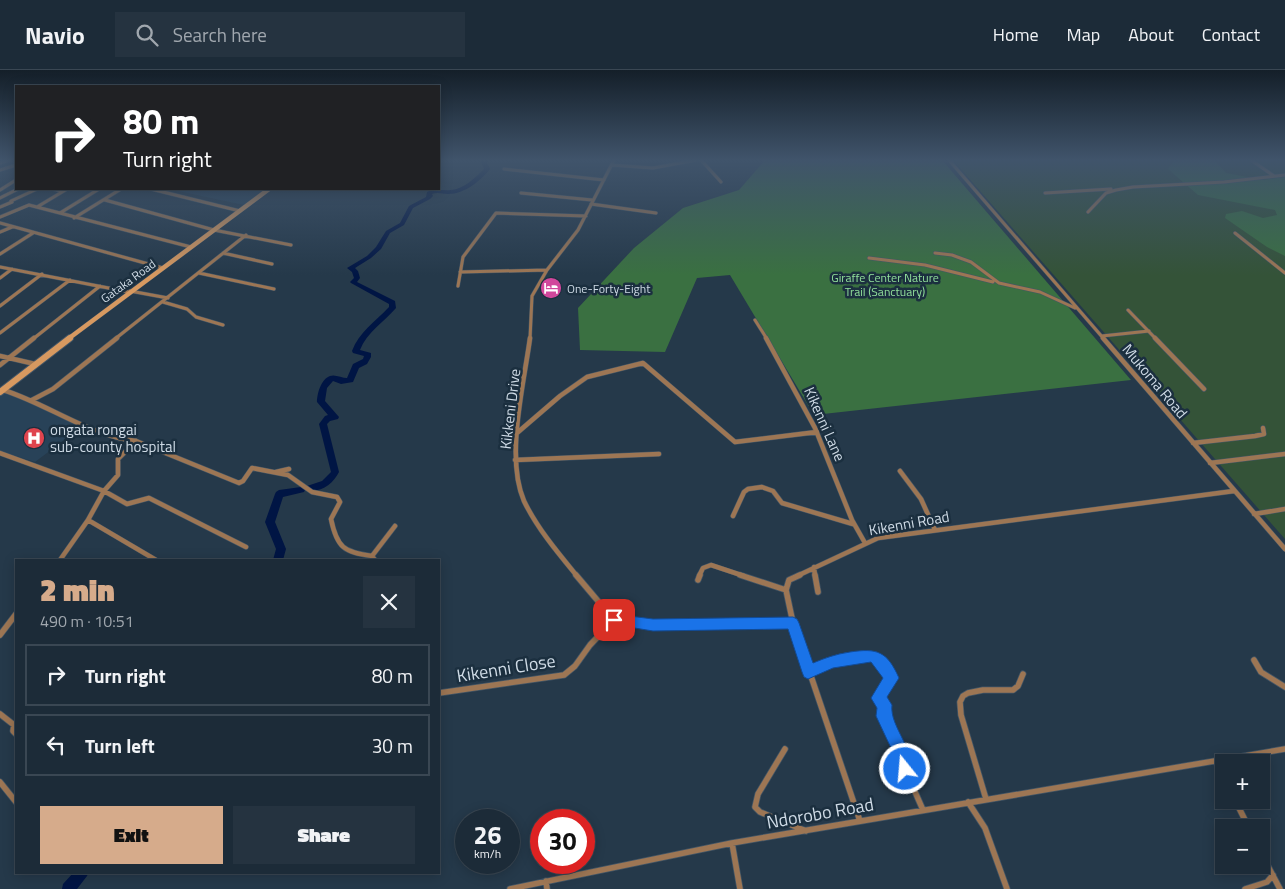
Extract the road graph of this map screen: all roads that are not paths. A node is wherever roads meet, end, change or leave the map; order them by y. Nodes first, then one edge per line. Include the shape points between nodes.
1 (1, 198) edge
2 (19, 198) edge
3 (51, 198) edge
4 (85, 198) edge
5 (108, 198) edge
6 (188, 198) edge
7 (257, 198) edge
8 (562, 198) edge
9 (594, 198) edge
10 (983, 198) edge
11 (1102, 198) edge
12 (105, 200) junction
13 (11, 202) junction
14 (592, 202) junction
15 (0, 207) edge
16 (37, 207) junction
17 (16, 209) junction
18 (240, 211) junction
19 (1088, 212) dead end
20 (656, 213) dead end
21 (60, 214) junction
22 (586, 216) junction
23 (0, 217) edge
24 (74, 218) junction
25 (0, 223) edge
26 (12, 227) junction
27 (214, 230) junction
28 (0, 232) edge
29 (33, 233) junction
30 (1235, 233) dead end
31 (246, 235) junction
32 (291, 245) dead end
33 (191, 247) junction
34 (936, 252) dead end
35 (224, 253) junction
36 (0, 254) edge
37 (869, 258) dead end
38 (272, 264) dead end
39 (0, 267) edge
40 (163, 268) junction
41 (12, 269) junction
42 (548, 270) junction
43 (460, 272) junction
44 (199, 273) junction
45 (1285, 273) edge
46 (42, 274) junction
47 (0, 278) edge
48 (70, 280) junction
49 (1000, 284) junction
50 (100, 286) junction
51 (458, 286) dead end
52 (274, 289) dead end
53 (130, 291) junction
54 (168, 298) junction
55 (163, 302) junction
56 (0, 306) edge
57 (1128, 310) dead end
58 (1080, 311) junction
59 (755, 320) dead end
60 (223, 325) dead end
61 (1149, 331) junction
62 (0, 333) edge
63 (1102, 336) junction
64 (0, 356) edge
65 (9, 358) junction
66 (35, 364) junction
67 (0, 365) edge
68 (1204, 389) dead end
69 (2, 391) edge
70 (32, 400) junction
71 (1263, 428) dead end
72 (817, 432) junction
73 (517, 433) junction
74 (136, 441) junction
75 (1193, 443) junction
76 (0, 453) edge
77 (659, 454) dead end
78 (1285, 454) edge
79 (515, 460) junction
80 (1210, 462) junction
81 (289, 469) dead end
82 (900, 471) dead end
83 (275, 472) junction
84 (104, 491) junction
85 (1234, 491) junction
86 (1285, 509) edge
87 (1254, 514) junction
88 (732, 516) dead end
89 (88, 520) junction
90 (853, 524) junction
91 (395, 526) dead end
92 (935, 530) junction
93 (864, 543) junction
94 (246, 547) dead end
95 (1285, 549) edge
96 (373, 558) edge
97 (61, 559) edge
98 (154, 559) edge
99 (814, 567) junction
100 (698, 580) dead end
101 (786, 590) junction
102 (818, 592) dead end
103 (15, 615) edge
104 (614, 620) junction
105 (793, 623) junction
106 (0, 635) edge
107 (1254, 660) dead end
108 (808, 672) junction
109 (1024, 674) dead end
110 (1285, 687) edge
111 (440, 693) edge
112 (0, 714) edge
113 (15, 733) edge
114 (785, 749) dead end
115 (1285, 749) edge
116 (1258, 754) edge
117 (1215, 762) edge
118 (0, 782) edge
119 (986, 799) junction
120 (15, 801) edge
121 (968, 802) junction
122 (923, 810) junction
123 (860, 821) junction
124 (808, 832) junction
125 (732, 843) junction
126 (1270, 870) edge
127 (1273, 875) junction
128 (546, 885) edge
129 (510, 889) edge
130 (740, 889) edge
131 (1006, 889) edge
132 (1245, 889) edge
133 (1280, 889) edge

1 - 13 street
2 - 13 street
3 - 16 street
4 - 21 street
5 - 12 street
6 - 18 street
7 - 18 street, Gataka Road
8 - 14 street
9 - 14 street, Kikkeni Drive
10 - 58 street, Mukoma Road
11 - 19 street
12 - 24 street
12 - 27 street
13 - 15 street
13 - 17 street
14 - 20 street
14 - 22 street, Kikkeni Drive
16 - 17 street via 27,205
16 - 21 street
17 - 23 street
18 - 27 street, Gataka Road
21 - 24 street
22 - 42 street, Kikkeni Drive
22 - 43 street via 496,213 463,257
24 - 33 street
25 - 26 street
26 - 28 street
26 - 29 street
27 - 31 street
27 - 33 street, Gataka Road
29 - 36 street
29 - 40 street
30 - 45 street
31 - 32 street
31 - 35 street
33 - 40 street, Gataka Road
34 - 49 street via 971,262
35 - 38 street
35 - 44 street
37 - 49 street via 925,265
39 - 41 street
40 - 53 street, Gataka Road
41 - 46 street
41 - 47 street
42 - 43 street
42 - 73 street, Kikkeni Drive via 532,296 530,306 530,336
43 - 51 street
44 - 52 street
44 - 54 street
46 - 48 street
46 - 56 street
48 - 50 street
48 - 62 street
49 - 58 street via 1040,292
50 - 53 street
50 - 65 street
53 - 54 street
53 - 66 street, Gataka Road
54 - 55 street
55 - 60 street
55 - 70 street via 53,389
57 - 61 street
58 - 63 street, Mukoma Road
59 - 72 street, Kikenni Lane via 802,398
61 - 63 street
61 - 68 street
63 - 75 street, Mukoma Road
64 - 65 street
65 - 66 street
65 - 67 street
66 - 69 street, Gataka Road
69 - 70 street
70 - 74 street via 126,441
71 - 75 street via 1264,434 1255,436
72 - 73 street via 734,442 643,363 587,377
72 - 90 street, Kikenni Lane
73 - 79 street, Kikkeni Drive
74 - 83 street via 239,482 251,468
74 - 84 street via 118,459 118,475
75 - 80 street, Mukoma Road
76 - 84 street
77 - 79 street
78 - 80 street
79 - 104 street, Kikkeni Drive via 524,500 549,541
80 - 85 street, Mukoma Road
81 - 83 street
82 - 92 street via 921,499
83 - 96 street via 292,477 312,492 337,497 340,502 331,519 337,543 346,551
84 - 89 street
84 - 94 street via 129,504 149,498
85 - 87 street, Mukoma Road
85 - 92 street, Kikenni Road
86 - 87 street
87 - 95 street, Mukoma Road
88 - 90 street via 744,492 762,487 773,491 782,503
89 - 97 street
89 - 98 street
90 - 93 street, Kikenni Lane
91 - 96 street
92 - 93 street, Kikenni Road via 893,535
93 - 99 street, Kikenni Road
99 - 101 street, Kikenni Road via 789,580
99 - 102 street
100 - 101 street via 704,566 711,565
101 - 105 street
103 - 106 street
104 - 105 street via 653,625
104 - 111 street, Kikenni Close via 564,675
105 - 108 street
107 - 110 street via 1261,672
108 - 122 street via 832,661 869,655 887,670 892,680 878,698 885,705 883,716
108 - 123 street
109 - 119 street via 1013,690 972,691 960,702
112 - 113 street via 14,726
114 - 124 street via 755,806 760,812
115 - 116 street, Ndorobo Road
117 - 119 street, Ndorobo Road
118 - 120 street
119 - 121 street, Ndorobo Road
121 - 122 street, Ndorobo Road
121 - 131 street via 985,828
122 - 123 street, Ndorobo Road
123 - 124 street, Ndorobo Road
124 - 125 street, Ndorobo Road
125 - 128 street, Ndorobo Road
125 - 130 street
126 - 127 street
127 - 132 street via 1267,882
127 - 133 street
128 - 129 street, Ndorobo Road

